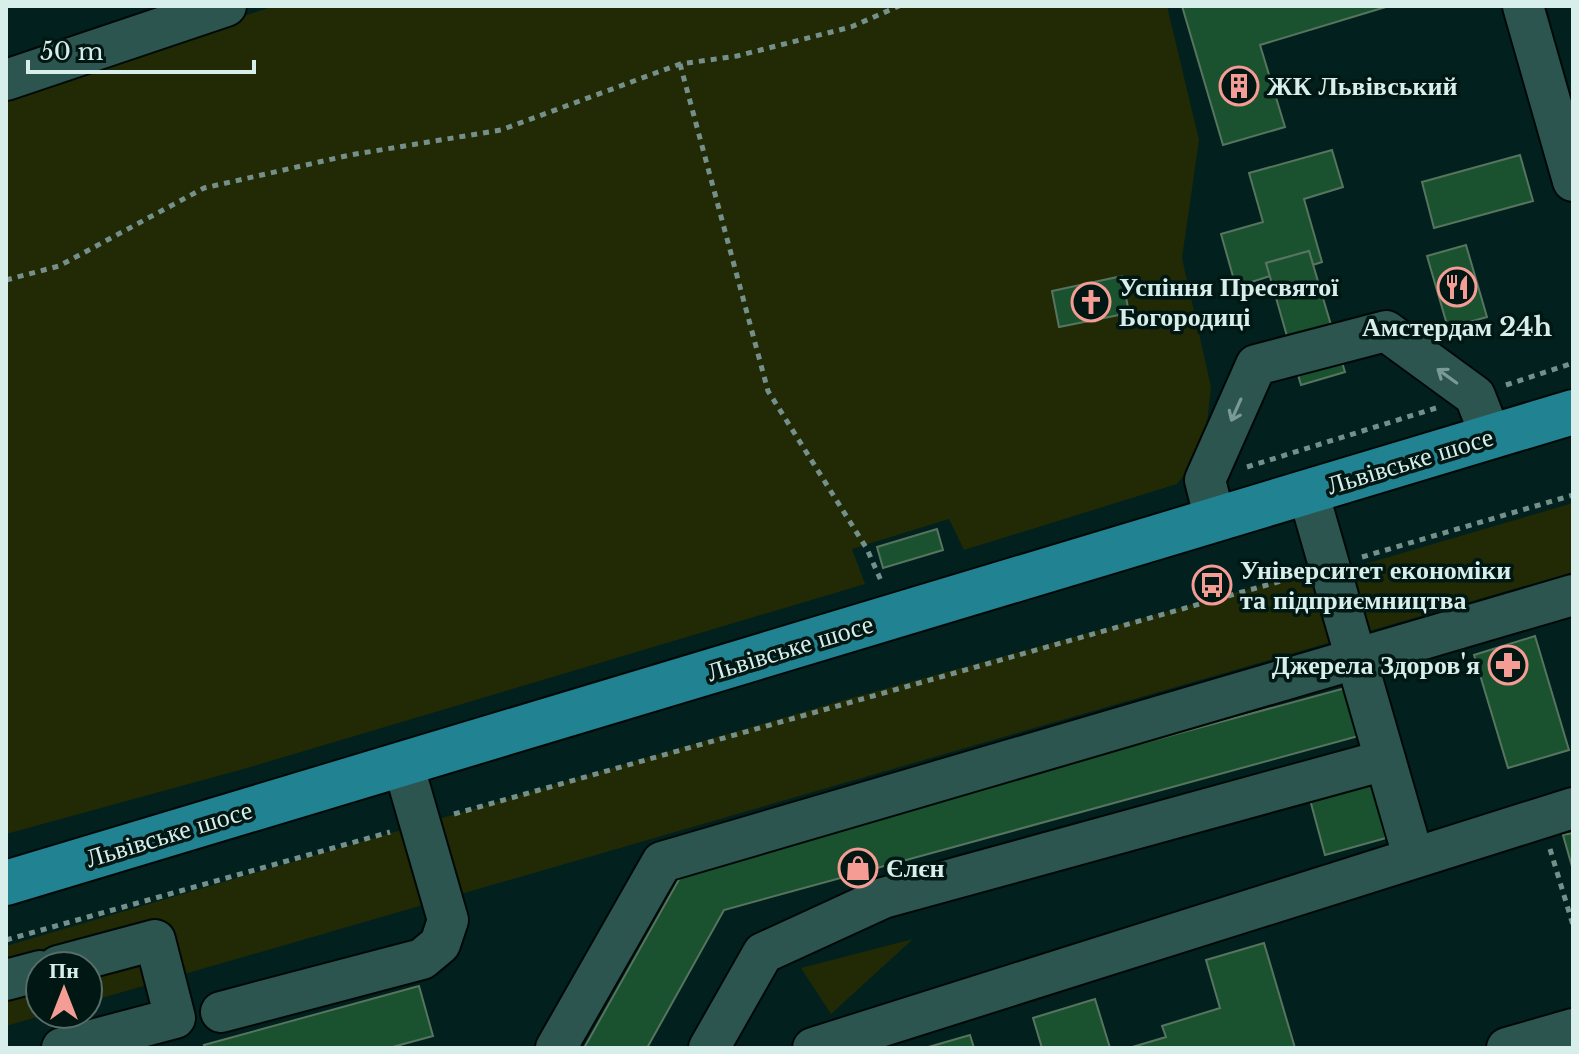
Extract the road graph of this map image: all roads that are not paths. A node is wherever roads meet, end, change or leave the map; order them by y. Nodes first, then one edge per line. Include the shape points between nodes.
1 (226, 6) edge
2 (1523, 6) edge
3 (6, 80) edge
4 (1573, 181) edge
5 (1573, 412) edge
6 (1491, 437) junction
7 (1308, 492) junction
8 (1215, 520) junction
9 (1573, 595) edge
10 (1356, 657) junction
11 (1385, 760) junction
12 (403, 764) junction
13 (1557, 812) edge
14 (1413, 856) junction
15 (6, 883) edge
16 (104, 954) edge
17 (221, 1012) dead end
18 (1573, 1029) edge
19 (62, 1048) edge
20 (556, 1048) edge
21 (709, 1048) edge
22 (813, 1048) edge
23 (1507, 1048) edge

1 - 3 street
2 - 4 street
5 - 6 main road, Львівське шосе
6 - 7 main road, Львівське шосе
6 -> 8 street via 1475,396 1386,331 1256,365 1205,480
7 - 8 main road, Львівське шосе
7 - 10 street
8 - 12 main road, Львівське шосе
9 - 10 street
10 - 11 street
10 - 20 street via 662,862
11 - 14 street
11 - 21 street via 883,898 763,953
12 - 15 main road, Львівське шосе
12 - 17 street via 448,920 440,944 422,959
13 - 14 street
14 - 22 street
16 - 19 street via 155,940 175,1018
18 - 23 street

